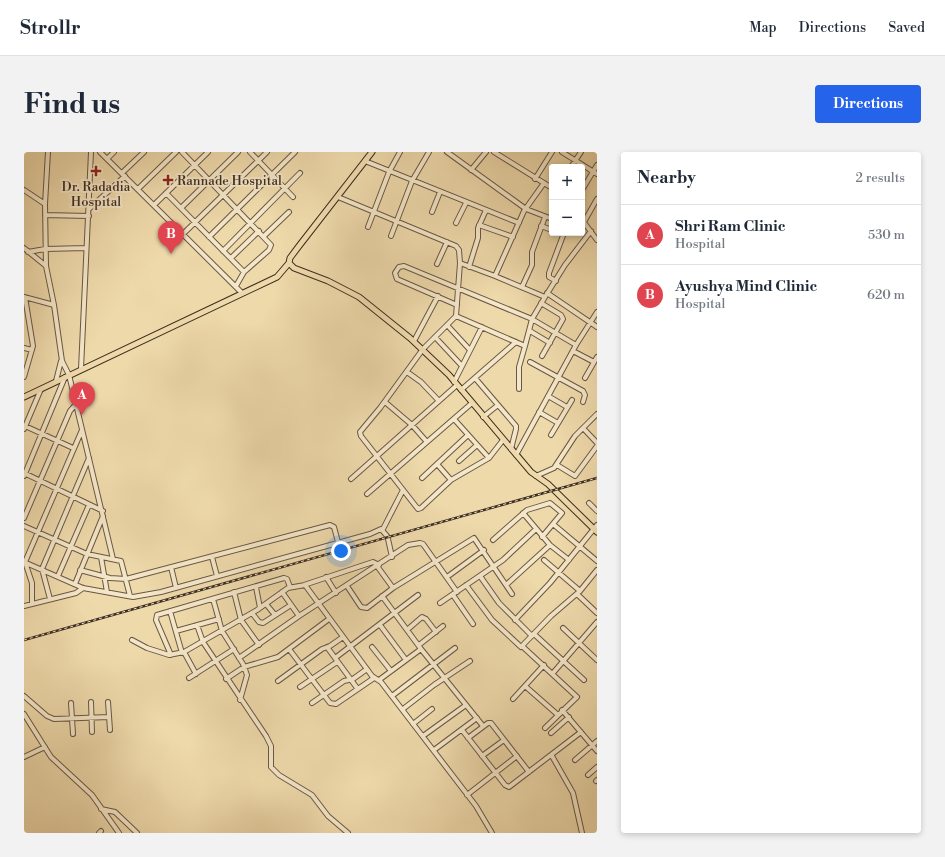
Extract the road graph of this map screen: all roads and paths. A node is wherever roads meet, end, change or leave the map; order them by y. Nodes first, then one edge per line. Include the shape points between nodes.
1 (48, 152) edge
2 (91, 152) edge
3 (100, 152) edge
4 (114, 152) edge
5 (144, 152) edge
6 (176, 152) edge
7 (182, 152) edge
8 (208, 152) edge
9 (238, 152) edge
10 (250, 152) edge
11 (266, 152) edge
12 (295, 152) edge
13 (372, 152) edge
14 (400, 152) edge
15 (429, 152) edge
16 (447, 152) edge
17 (486, 152) edge
18 (496, 152) edge
19 (552, 152) edge
20 (562, 152) edge
21 (581, 152) edge
22 (107, 159) junction
23 (258, 160) junction
24 (365, 161) junction
25 (575, 161) junction
26 (573, 164) edge
27 (597, 164) edge
28 (195, 165) junction
29 (471, 170) junction
30 (389, 172) junction
31 (300, 173) dead end
32 (595, 173) edge
33 (124, 174) junction
34 (272, 175) junction
35 (535, 179) junction
36 (208, 180) junction
37 (412, 181) junction
38 (544, 183) junction
39 (549, 186) edge
40 (585, 186) edge
41 (285, 188) junction
42 (138, 189) junction
43 (24, 190) edge
44 (440, 192) junction
45 (166, 193) junction
46 (222, 194) junction
47 (293, 197) dead end
48 (338, 197) junction
49 (597, 199) edge
50 (466, 202) junction
51 (45, 204) junction
52 (154, 205) junction
53 (181, 208) junction
54 (237, 209) junction
55 (526, 209) junction
56 (89, 210) junction
57 (486, 210) junction
58 (289, 212) dead end
59 (373, 212) junction
60 (432, 212) dead end
61 (45, 215) junction
62 (89, 216) junction
63 (544, 217) junction
64 (549, 218) edge
65 (585, 218) edge
66 (397, 221) junction
67 (195, 223) junction
68 (251, 223) junction
69 (456, 223) dead end
70 (519, 223) junction
71 (585, 224) edge
72 (479, 225) junction
73 (368, 226) dead end
74 (541, 226) junction
75 (549, 229) edge
76 (259, 231) junction
77 (591, 231) junction
78 (183, 234) junction
79 (264, 236) junction
80 (391, 236) dead end
81 (563, 236) edge
82 (209, 237) junction
83 (512, 237) junction
84 (596, 237) edge
85 (447, 242) junction
86 (24, 248) edge
87 (86, 248) junction
88 (45, 249) junction
89 (223, 251) junction
90 (28, 252) junction
91 (231, 258) junction
92 (290, 263) junction
93 (460, 263) junction
94 (437, 264) dead end
95 (46, 266) junction
96 (469, 267) junction
97 (244, 272) junction
98 (495, 276) junction
99 (556, 281) junction
100 (236, 286) junction
101 (458, 288) junction
102 (522, 288) junction
103 (242, 293) junction
104 (546, 295) junction
105 (438, 296) junction
106 (25, 297) edge
107 (541, 304) junction
108 (54, 305) junction
109 (457, 305) junction
110 (597, 312) edge
111 (456, 316) junction
112 (532, 320) junction
113 (590, 322) junction
114 (447, 325) junction
115 (597, 327) edge
116 (482, 328) junction
117 (530, 331) junction
118 (556, 334) junction
119 (435, 337) junction
120 (414, 341) junction
121 (516, 342) junction
122 (550, 343) junction
123 (576, 345) junction
124 (525, 346) junction
125 (24, 348) edge
126 (422, 349) junction
127 (32, 350) junction
128 (470, 350) junction
129 (573, 351) junction
130 (542, 356) dead end
131 (597, 358) edge
132 (62, 361) junction
133 (530, 362) dead end
134 (594, 362) junction
135 (462, 366) junction
136 (81, 369) junction
137 (406, 372) junction
138 (67, 376) junction
139 (24, 378) edge
140 (475, 378) junction
141 (558, 378) junction
142 (585, 378) dead end
143 (56, 381) junction
144 (456, 383) junction
145 (41, 388) junction
146 (520, 389) dead end
147 (461, 390) junction
148 (24, 396) edge
149 (548, 396) junction
150 (572, 400) dead end
151 (439, 401) junction
152 (385, 402) junction
153 (583, 402) dead end
154 (472, 403) junction
155 (76, 404) junction
156 (498, 404) junction
157 (567, 408) junction
158 (539, 412) junction
159 (597, 414) edge
160 (483, 417) junction
161 (454, 419) junction
162 (558, 423) junction
163 (412, 425) junction
164 (25, 427) edge
165 (583, 428) junction
166 (83, 430) junction
167 (42, 434) junction
168 (468, 435) junction
169 (551, 435) dead end
170 (503, 440) junction
171 (58, 441) junction
172 (427, 442) junction
173 (597, 443) edge
174 (477, 445) junction
175 (597, 446) edge
176 (73, 448) junction
177 (511, 450) junction
178 (516, 455) junction
179 (377, 456) junction
180 (90, 458) junction
181 (489, 458) junction
182 (459, 461) dead end
183 (437, 464) junction
184 (556, 465) junction
185 (24, 474) edge
186 (391, 474) junction
187 (536, 476) junction
188 (422, 478) dead end
189 (351, 479) dead end
190 (451, 480) junction
191 (40, 482) junction
192 (56, 490) junction
193 (403, 490) junction
194 (367, 494) dead end
195 (73, 497) junction
196 (589, 503) dead end
197 (89, 505) junction
198 (597, 510) edge
199 (103, 513) junction
200 (523, 513) junction
201 (24, 518) edge
202 (553, 524) junction
203 (24, 526) edge
204 (536, 529) junction
205 (596, 529) edge
206 (381, 530) junction
207 (37, 532) junction
208 (542, 537) junction
209 (54, 539) junction
210 (493, 540) dead end
211 (338, 542) junction
212 (550, 545) junction
213 (70, 546) junction
214 (580, 547) junction
215 (484, 550) junction
216 (87, 554) junction
217 (396, 554) junction
218 (101, 557) junction
219 (212, 557) junction
220 (113, 559) junction
221 (544, 560) dead end
222 (569, 560) junction
223 (597, 561) edge
224 (24, 562) edge
225 (437, 562) junction
226 (378, 565) junction
227 (494, 566) junction
228 (25, 568) edge
229 (170, 568) junction
230 (42, 569) junction
231 (80, 570) junction
232 (597, 570) edge
233 (558, 573) junction
234 (58, 576) junction
235 (104, 576) junction
236 (217, 576) junction
237 (480, 576) junction
238 (326, 577) junction
239 (447, 577) junction
240 (592, 577) junction
241 (126, 579) junction
242 (597, 582) edge
243 (74, 584) junction
244 (304, 585) junction
245 (506, 585) junction
246 (346, 586) junction
247 (466, 586) junction
248 (256, 587) junction
249 (290, 587) junction
250 (83, 588) junction
251 (176, 588) junction
252 (393, 588) junction
253 (107, 592) junction
254 (234, 592) junction
255 (282, 592) junction
256 (336, 593) junction
257 (578, 593) junction
258 (455, 594) junction
259 (512, 594) dead end
260 (418, 595) dead end
261 (130, 596) junction
262 (382, 596) junction
263 (50, 599) junction
264 (213, 599) junction
265 (32, 604) junction
266 (266, 604) junction
267 (440, 604) dead end
268 (291, 605) junction
269 (318, 605) junction
270 (24, 606) edge
271 (260, 608) junction
272 (170, 611) junction
273 (395, 613) junction
274 (597, 613) edge
275 (252, 614) junction
276 (275, 616) junction
277 (299, 616) junction
278 (219, 618) junction
279 (242, 620) junction
280 (329, 620) junction
281 (515, 620) junction
282 (597, 622) edge
283 (473, 624) dead end
284 (196, 625) junction
285 (380, 625) junction
286 (444, 626) dead end
287 (563, 628) dead end
288 (407, 630) junction
289 (176, 631) junction
290 (222, 631) junction
291 (436, 632) junction
292 (533, 635) junction
293 (343, 637) junction
294 (132, 640) dead end
295 (203, 642) junction
296 (579, 643) junction
297 (259, 645) junction
298 (350, 646) junction
299 (522, 646) junction
300 (326, 647) junction
301 (372, 647) dead end
302 (420, 647) junction
303 (455, 648) dead end
304 (234, 649) junction
305 (289, 649) junction
306 (183, 652) junction
307 (171, 655) junction
308 (239, 658) junction
309 (336, 660) junction
310 (406, 660) junction
311 (597, 660) edge
312 (215, 661) junction
313 (563, 661) junction
314 (470, 662) dead end
315 (301, 664) junction
316 (433, 664) junction
317 (544, 665) junction
318 (244, 667) junction
319 (367, 669) junction
320 (391, 671) junction
321 (553, 673) junction
322 (196, 674) junction
323 (189, 678) dead end
324 (374, 678) junction
325 (444, 678) junction
326 (226, 679) junction
327 (312, 679) junction
328 (351, 679) junction
329 (379, 680) junction
330 (584, 680) dead end
331 (278, 681) dead end
332 (525, 686) junction
333 (300, 687) dead end
334 (357, 688) junction
335 (324, 695) junction
336 (24, 696) edge
337 (392, 696) junction
338 (513, 699) dead end
339 (240, 700) junction
340 (91, 702) dead end
341 (108, 702) dead end
342 (71, 703) dead end
343 (312, 704) dead end
344 (466, 705) junction
345 (402, 709) junction
346 (432, 709) dead end
347 (562, 710) junction
348 (24, 714) edge
349 (558, 715) junction
350 (109, 717) junction
351 (569, 717) junction
352 (72, 718) junction
353 (91, 718) junction
354 (477, 718) junction
355 (414, 724) junction
356 (484, 726) junction
357 (545, 728) dead end
358 (110, 730) dead end
359 (462, 730) junction
360 (92, 732) dead end
361 (581, 732) junction
362 (551, 733) dead end
363 (73, 734) dead end
364 (423, 736) junction
365 (468, 738) junction
366 (504, 740) junction
367 (597, 741) edge
368 (592, 745) junction
369 (45, 747) junction
370 (434, 750) junction
371 (597, 751) edge
372 (553, 755) junction
373 (482, 756) junction
374 (517, 756) junction
375 (24, 757) edge
376 (574, 760) dead end
377 (597, 766) edge
378 (530, 772) junction
379 (495, 773) junction
380 (588, 774) dead end
381 (467, 795) junction
382 (101, 809) junction
383 (342, 828) junction
384 (119, 833) edge
385 (137, 833) edge
386 (338, 833) edge
387 (348, 833) edge
388 (492, 833) edge
389 (582, 833) edge

1 - 51 street
2 - 56 street
3 - 22 street
4 - 22 street
5 - 33 street
6 - 42 street
7 - 28 street
8 - 28 street
9 - 36 street
10 - 23 street
11 - 23 street
12 - 34 street
13 - 24 main road
14 - 30 street
15 - 37 street
16 - 29 street
17 - 29 street
18 - 35 street
19 - 35 street
20 - 25 street
21 - 25 street
22 - 33 street
23 - 34 street
23 - 46 street
24 - 30 street
24 - 48 main road
25 - 26 street
25 - 32 street
27 - 32 street
28 - 36 street
28 - 45 street
29 - 55 street
30 - 37 street
30 - 59 street
31 - 41 street
32 - 40 street
33 - 42 street
33 - 56 street
34 - 41 street
34 - 54 street
35 - 38 street
36 - 46 street
36 - 53 street
37 - 44 street
37 - 66 street
38 - 39 street
38 - 55 street
41 - 47 street
41 - 68 street
42 - 52 street
43 - 51 street
44 - 50 street
44 - 60 street
45 - 52 street
45 - 53 street
46 - 54 street
46 - 67 street
48 - 59 street
48 - 92 main road via 290,258
49 - 65 street
50 - 57 street
50 - 69 street
51 - 61 street
52 - 78 street
53 - 67 street
54 - 68 street
54 - 82 street
55 - 63 street
55 - 70 street
56 - 62 street
57 - 70 street
57 - 72 street
58 - 79 street
59 - 66 street
59 - 73 street
61 - 62 street
61 - 88 street
62 - 87 street
63 - 64 street
63 - 74 street
66 - 80 street
66 - 85 street
67 - 78 street
67 - 82 street
68 - 76 street
68 - 89 street
70 - 83 street
71 - 77 street
72 - 83 street
72 - 96 street via 478,238
74 - 75 street
74 - 102 street via 532,252 532,265
76 - 79 street
76 - 91 street
77 - 84 street
77 - 99 street
78 - 100 street
79 - 97 street via 271,248
81 - 99 street via 549,273
82 - 89 street
83 - 98 street
85 - 93 street via 458,248
85 - 94 street
86 - 90 street
87 - 88 street
87 - 136 street
88 - 90 street
88 - 95 street
89 - 91 street
90 - 95 street
91 - 97 street
92 - 103 main road via 277,276
92 - 120 main road via 294,268 359,297
93 - 96 street
93 - 101 street
95 - 108 street
96 - 98 street
97 - 100 street
98 - 102 street
99 - 104 street
100 - 103 street
101 - 105 street via 404,266 399,267 395,275 397,279
101 - 109 street
101 - 112 street
102 - 104 street
103 - 136 main road
104 - 107 street
104 - 113 street
105 - 109 street
105 - 120 street
106 - 108 street
106 - 127 street
107 - 112 street
107 - 118 street via 563,317
108 - 132 street
109 - 111 street
110 - 113 street
111 - 114 street
111 - 116 street
112 - 117 street
112 - 118 street
113 - 115 street
113 - 123 street
114 - 119 street
114 - 128 street
116 - 121 street
116 - 128 street
117 - 122 street
117 - 124 street
118 - 122 street
118 - 123 street
119 - 126 street
119 - 135 street
120 - 126 main road
121 - 124 street
121 - 140 street
122 - 130 street
123 - 129 street
124 - 146 street via 519,366
125 - 127 street
126 - 137 street
126 - 144 main road
127 - 139 street
128 - 135 street
129 - 134 street
129 - 141 street
131 - 134 street
132 - 138 street
132 - 143 street
133 - 141 street
134 - 142 street
135 - 144 street
136 - 138 main road
137 - 151 street via 421,382
137 - 152 street
138 - 143 main road
138 - 155 street
138 - 167 street
140 - 147 street
140 - 156 street
141 - 149 street
141 - 153 street via 583,391
143 - 145 main road
144 - 147 main road
144 - 151 street
145 - 148 main road
145 - 164 street
147 - 154 main road
149 - 157 street
149 - 158 street
150 - 157 street
151 - 163 street
152 - 163 street
152 - 179 street via 360,432
154 - 160 main road
154 - 161 street
155 - 166 street
155 - 171 street
156 - 160 street
156 - 177 street via 517,428
157 - 162 street
158 - 162 street
158 - 178 street
159 - 165 street
160 - 170 main road
161 - 168 street
161 - 172 street
162 - 169 street
163 - 172 street
163 - 179 street
164 - 167 street
165 - 173 street
165 - 184 street
166 - 176 street
166 - 180 street
167 - 171 street
167 - 185 street
168 - 174 street
168 - 183 street
170 - 177 main road
170 - 181 street
171 - 176 street
171 - 191 street
172 - 186 street
174 - 181 street
174 - 182 street
175 - 184 street via 575,476
176 - 192 street
177 - 178 main road
178 - 187 main road
179 - 186 street
179 - 189 street
180 - 195 street
180 - 199 street
181 - 190 street
183 - 188 street
183 - 190 street
184 - 187 street
185 - 191 street
186 - 193 street
186 - 194 street
187 - 205 main road
190 - 193 street via 419,509
191 - 192 street
191 - 201 street
192 - 195 street
192 - 207 street
193 - 206 street
195 - 197 street
195 - 209 street
196 - 198 street
197 - 199 street
197 - 213 street
199 - 216 street
199 - 220 street
200 - 202 street via 550,503 562,513
200 - 204 street
200 - 210 street
202 - 208 street
202 - 214 street
203 - 207 street
204 - 208 street
204 - 227 street
205 - 214 street
206 - 211 street
206 - 217 street
207 - 209 street
207 - 224 street
208 - 212 street
209 - 213 street
209 - 230 street
211 - 219 street via 334,527 330,525
211 - 236 street
212 - 222 street
212 - 245 street
213 - 216 street
213 - 234 street
214 - 222 street
214 - 223 street
215 - 225 street via 476,539 472,538
215 - 227 street
215 - 239 street
216 - 218 street
216 - 231 street
217 - 225 street via 408,545 420,543
217 - 226 street
218 - 220 street
218 - 235 street
219 - 229 street
219 - 236 street
220 - 241 street via 123,563
221 - 233 street
222 - 233 street
224 - 228 street
224 - 230 street
225 - 239 street
225 - 252 street
226 - 238 street via 372,562
226 - 246 street
226 - 252 street
227 - 237 street
227 - 245 street
228 - 265 street via 32,583
229 - 241 street
229 - 251 street
230 - 234 street
230 - 263 street
231 - 235 street
231 - 243 street
232 - 240 street
233 - 257 street
233 - 281 street
234 - 243 street
235 - 241 street
235 - 253 street
236 - 251 street
237 - 247 street
237 - 281 street
238 - 244 street
238 - 256 street
239 - 258 street
240 - 242 street
240 - 257 street
241 - 261 street
243 - 250 street
244 - 249 street
244 - 269 street
245 - 259 street
246 - 256 street
246 - 262 street via 363,608
247 - 258 street
247 - 299 street via 492,620 518,646
248 - 249 street via 284,578
248 - 254 street
248 - 271 street
249 - 255 street
250 - 253 street
250 - 263 street via 76,593
251 - 261 street
252 - 262 street
253 - 261 street
254 - 264 street
254 - 279 street
255 - 266 street
255 - 268 street
256 - 269 street
257 - 274 street
257 - 292 street
258 - 267 street
258 - 283 street
260 - 273 street
262 - 273 street
263 - 265 street
264 - 272 street
264 - 278 street
265 - 270 street
266 - 271 street
266 - 276 street
268 - 276 street
268 - 277 street
269 - 277 street
269 - 280 street
271 - 275 street
272 - 289 street
272 - 307 street via 158,614 155,618
273 - 285 street
273 - 288 street
275 - 276 street via 261,623
275 - 279 street
277 - 297 street
278 - 284 street
278 - 290 street
279 - 290 street
279 - 297 street
280 - 293 street
280 - 305 street
281 - 292 street
282 - 296 street
284 - 289 street
284 - 295 street
285 - 298 street
285 - 310 street
286 - 291 street
287 - 296 street
288 - 291 street via 424,618
288 - 302 street
289 - 306 street
290 - 295 street
290 - 304 street
291 - 302 street
292 - 299 street
292 - 313 street
293 - 298 street
293 - 300 street
294 - 307 street via 150,650
295 - 306 street
295 - 312 street
296 - 311 street
296 - 313 street
297 - 308 street
298 - 309 street
298 - 319 street
299 - 317 street
300 - 309 street
300 - 315 street
301 - 320 street
302 - 310 street
302 - 316 street
303 - 316 street
304 - 308 street
304 - 312 street
305 - 315 street
305 - 318 street via 276,658
306 - 307 street
306 - 322 street
308 - 318 street
309 - 327 street
309 - 328 street
310 - 320 street
312 - 322 street
312 - 326 street
313 - 321 street
313 - 330 street
314 - 325 street
315 - 327 street
315 - 331 street
316 - 325 street
316 - 337 street
317 - 321 street
317 - 332 street
318 - 326 street
318 - 339 street via 247,677
319 - 324 street
319 - 328 street
320 - 329 street
321 - 347 street via 577,697
322 - 323 street
324 - 329 street
324 - 334 street
325 - 344 street
325 - 345 street
326 - 339 street
327 - 333 street
327 - 335 street
328 - 334 street
328 - 335 street
329 - 337 street
332 - 338 street
332 - 349 street
334 - 335 street via 336,704 330,704
335 - 343 street
336 - 352 street via 50,718
337 - 345 street
339 - 383 street via 271,746 271,767 276,773 312,795 328,816
340 - 353 street
341 - 350 street
342 - 352 street
344 - 354 street
344 - 364 street
345 - 355 street
346 - 355 street
347 - 349 street
347 - 351 street
348 - 369 street
349 - 357 street
350 - 353 street
350 - 358 street
351 - 361 street
351 - 362 street
352 - 353 street
352 - 363 street
353 - 360 street
354 - 356 street
354 - 359 street
355 - 364 street
356 - 365 street
356 - 366 street via 491,723
359 - 365 street
359 - 370 street
361 - 368 street
361 - 372 street
364 - 370 street
365 - 373 street
366 - 373 street
366 - 374 street
367 - 368 street
368 - 371 street
368 - 376 street
369 - 375 street
369 - 382 street via 54,760 90,793
370 - 381 street
372 - 378 street
372 - 389 street via 573,793
373 - 379 street
374 - 378 street
374 - 379 street
377 - 380 street
378 - 379 street via 509,787
379 - 381 street
381 - 388 street
382 - 384 street
382 - 385 street via 115,812
383 - 386 street
383 - 387 street

